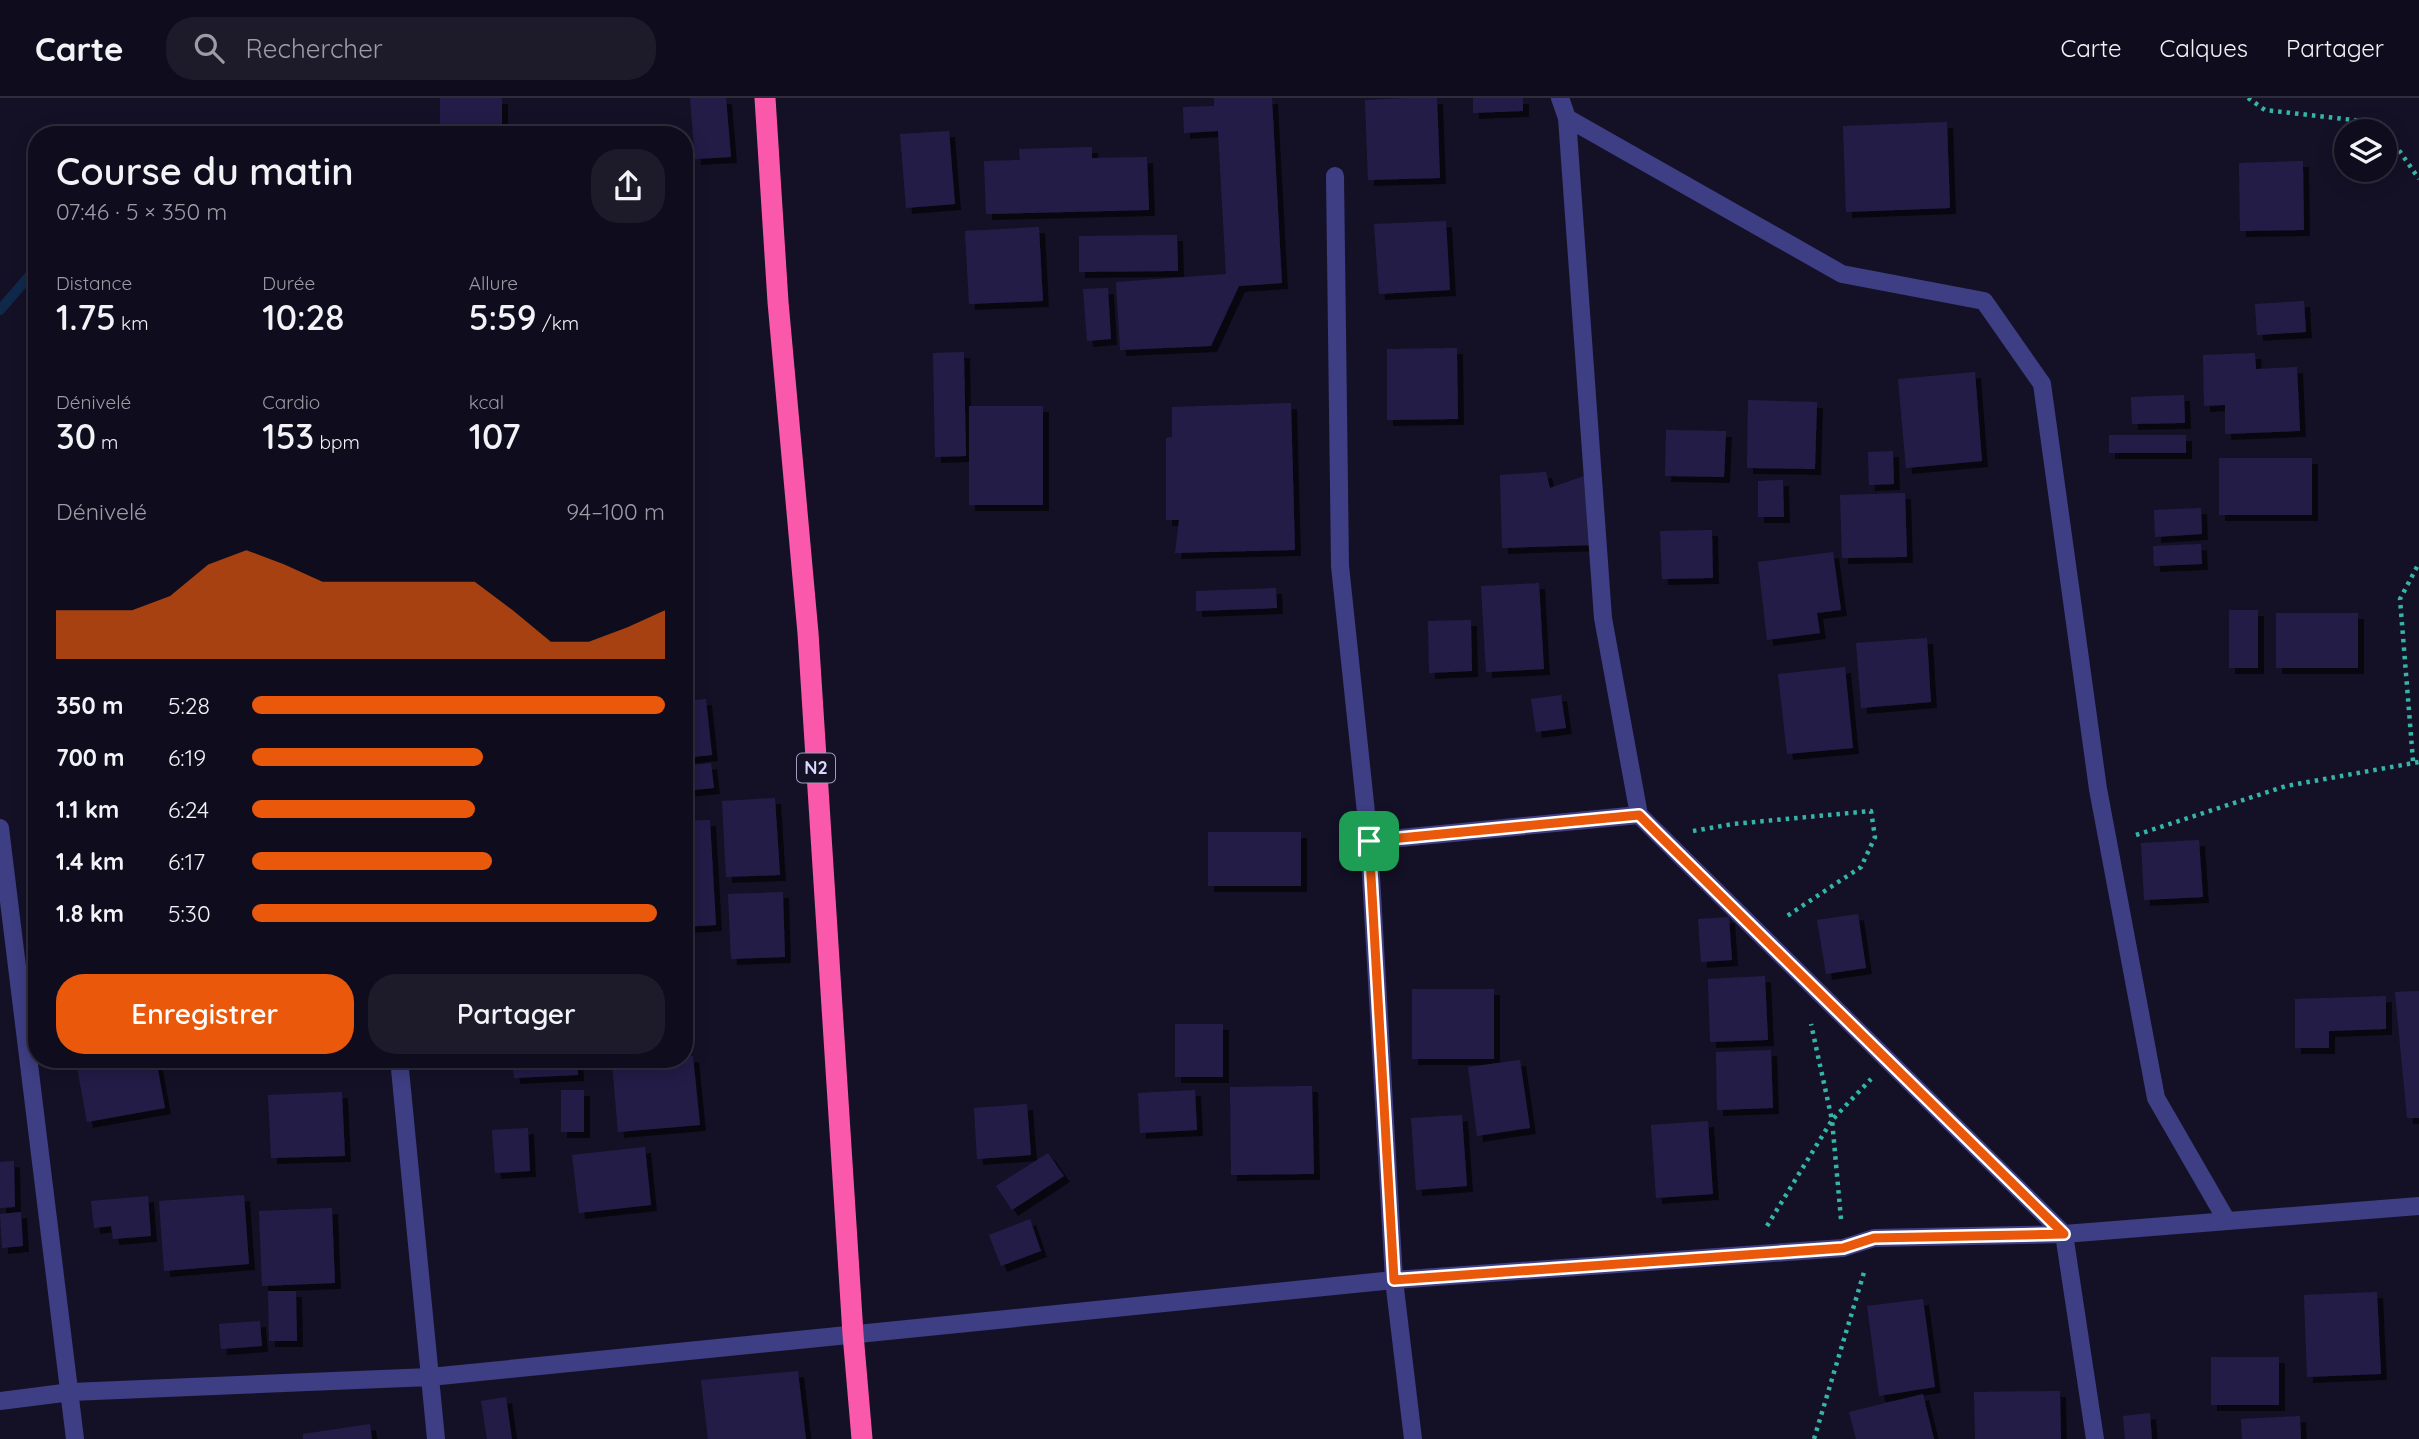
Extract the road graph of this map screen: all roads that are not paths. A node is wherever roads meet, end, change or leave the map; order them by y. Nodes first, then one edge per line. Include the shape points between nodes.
1 (765, 98) edge
2 (1560, 98) edge
3 (1567, 118) junction
4 (1335, 176) dead end
5 (1639, 815) junction
6 (0, 828) edge
7 (1369, 841) junction
8 (28, 1050) edge
9 (30, 1068) edge
10 (400, 1068) edge
11 (2419, 1206) edge
12 (2227, 1221) junction
13 (2064, 1234) junction
14 (1394, 1280) junction
15 (853, 1334) junction
16 (430, 1377) junction
17 (71, 1392) junction
18 (0, 1401) edge
19 (75, 1439) edge
20 (436, 1439) edge
21 (862, 1439) edge
22 (1413, 1439) edge
23 (2095, 1439) edge

1 - 15 highway, N2 via 808,646
2 - 3 street
3 - 5 street via 1603,618
3 - 12 street via 1842,274 1984,301 2042,384 2098,789 2156,1098
4 - 7 street via 1340,566
5 - 7 street
5 - 13 street
6 - 8 street
7 - 14 street
9 - 17 street
10 - 16 street
11 - 12 street
12 - 13 street
13 - 14 street via 1874,1238 1843,1248
13 - 23 street
14 - 15 street
14 - 22 street
15 - 16 street
15 - 21 highway, N2
16 - 17 street
16 - 20 street
17 - 18 street
17 - 19 street

